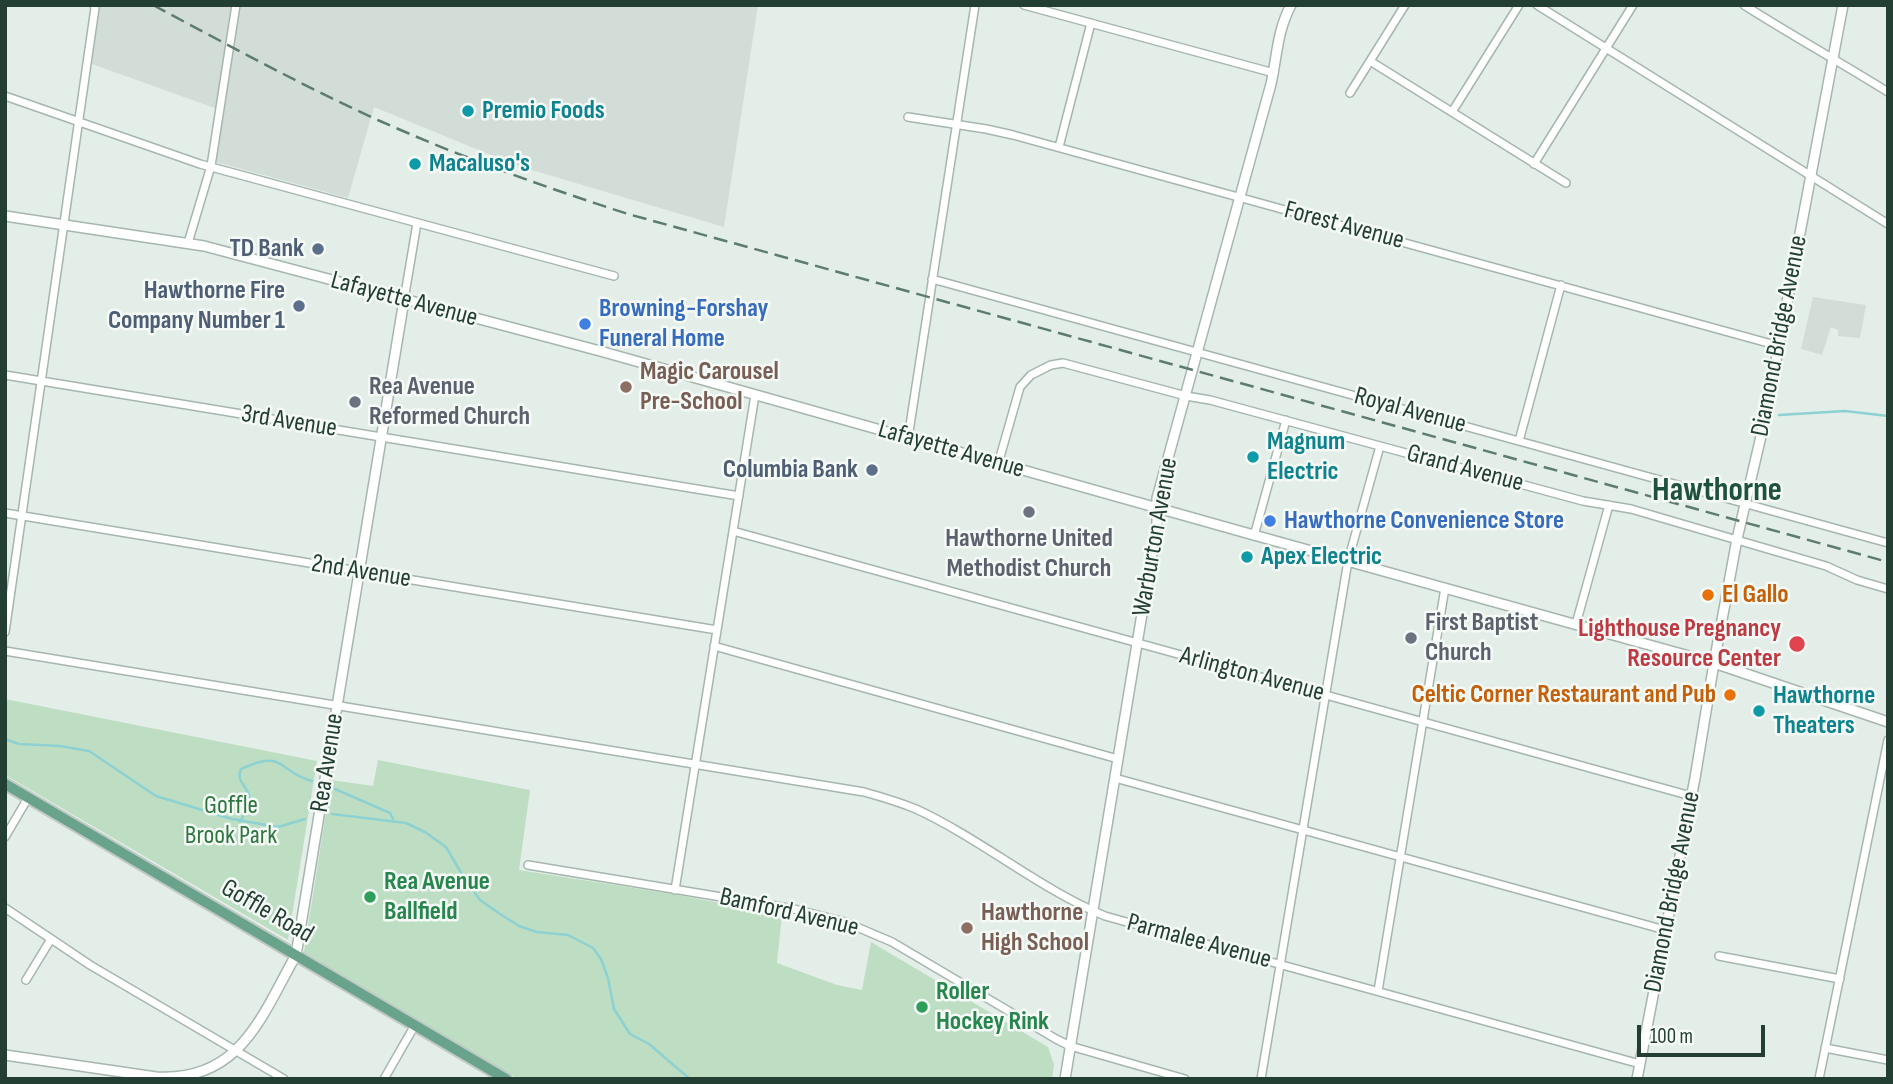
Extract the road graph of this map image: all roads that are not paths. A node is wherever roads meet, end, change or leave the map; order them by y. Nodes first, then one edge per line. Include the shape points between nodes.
1 (94, 5) edge
2 (236, 5) edge
3 (975, 5) edge
4 (1024, 5) edge
5 (1291, 5) edge
6 (1405, 5) edge
7 (1519, 5) edge
8 (1537, 5) edge
9 (1633, 5) edge
10 (1843, 5) edge
11 (1745, 6) edge
12 (1091, 23) junction
13 (1606, 48) junction
14 (1833, 59) junction
15 (1370, 61) junction
16 (1274, 73) junction
17 (1888, 92) edge
18 (1350, 93) dead end
19 (5, 96) edge
20 (1452, 112) junction
21 (908, 117) dead end
22 (79, 121) junction
23 (956, 124) junction
24 (1059, 147) junction
25 (1534, 164) junction
26 (211, 166) junction
27 (1811, 176) junction
28 (1566, 183) dead end
29 (1240, 198) junction
30 (5, 216) edge
31 (417, 223) junction
32 (1888, 224) edge
33 (65, 225) junction
34 (188, 243) junction
35 (614, 276) dead end
36 (932, 279) junction
37 (1561, 285) junction
38 (404, 300) junction
39 (1779, 346) junction
40 (1197, 352) junction
41 (5, 376) edge
42 (41, 381) junction
43 (755, 395) junction
44 (1186, 396) junction
45 (1286, 420) junction
46 (382, 437) junction
47 (908, 438) junction
48 (1518, 441) junction
49 (1380, 446) junction
50 (998, 464) junction
51 (739, 496) junction
52 (1745, 503) junction
53 (1609, 505) junction
54 (1157, 508) junction
55 (5, 513) edge
56 (22, 516) junction
57 (733, 531) junction
58 (1254, 536) junction
59 (1737, 539) junction
60 (1888, 542) edge
61 (1348, 561) junction
62 (360, 571) junction
63 (1445, 588) junction
64 (1888, 589) edge
65 (1576, 624) junction
66 (717, 630) junction
67 (5, 632) edge
68 (1137, 643) junction
69 (714, 646) junction
70 (5, 651) edge
71 (1714, 663) junction
72 (1325, 695) junction
73 (338, 705) junction
74 (1423, 722) junction
75 (1888, 722) edge
76 (1888, 740) edge
77 (1118, 760) junction
78 (695, 764) junction
79 (1115, 778) junction
80 (5, 784) edge
81 (1691, 796) junction
82 (28, 798) junction
83 (1303, 830) junction
84 (5, 837) edge
85 (1400, 857) junction
86 (528, 866) dead end
87 (675, 890) junction
88 (5, 908) edge
89 (1092, 911) junction
90 (1665, 930) junction
91 (51, 939) junction
92 (296, 955) junction
93 (1719, 956) dead end
94 (1280, 964) junction
95 (1840, 979) junction
96 (26, 980) dead end
97 (1378, 991) junction
98 (415, 1026) junction
99 (1070, 1046) junction
100 (1825, 1048) junction
101 (236, 1051) junction
102 (5, 1055) edge
103 (1888, 1060) edge
104 (1640, 1064) junction
105 (284, 1079) edge
106 (384, 1079) edge
107 (506, 1079) edge
108 (1065, 1079) edge
109 (1185, 1079) edge
110 (1261, 1079) edge
111 (1637, 1079) edge
112 (1819, 1079) edge

1 - 22 street
2 - 26 street
3 - 23 street
4 - 12 street
5 - 16 street, Warburton Avenue via 1278,37
6 - 15 street
7 - 20 street
8 - 13 street
9 - 13 street
10 - 14 street, Diamond Bridge Avenue
11 - 14 street
12 - 16 street
12 - 24 street
13 - 25 street
13 - 27 street
14 - 17 street
14 - 27 street, Diamond Bridge Avenue
15 - 18 street
15 - 20 street
16 - 29 street, Warburton Avenue
19 - 22 street
20 - 25 street
21 - 23 street, Forest Avenue
22 - 26 street
22 - 33 street
23 - 24 street, Forest Avenue
23 - 36 street
24 - 29 street, Forest Avenue
25 - 28 street
26 - 31 street
26 - 34 street
27 - 32 street
27 - 39 street, Diamond Bridge Avenue
29 - 37 street, Forest Avenue
29 - 40 street, Warburton Avenue
30 - 33 street, Lafayette Avenue
31 - 35 street
31 - 38 street, Rea Avenue
33 - 34 street, Lafayette Avenue
33 - 42 street
34 - 38 street, Lafayette Avenue
36 - 40 street, Royal Avenue
36 - 47 street
37 - 39 street, Forest Avenue
37 - 48 street
38 - 43 street, Lafayette Avenue
38 - 46 street, Rea Avenue
39 - 52 street, Diamond Bridge Avenue
40 - 44 street, Warburton Avenue
40 - 48 street, Royal Avenue
41 - 42 street, 3rd Avenue
42 - 46 street, 3rd Avenue
42 - 56 street
43 - 47 street, Lafayette Avenue
43 - 51 street
44 - 45 street, Grand Avenue
44 - 50 street, Grand Avenue via 1056,363 1020,387
44 - 54 street, Warburton Avenue
45 - 49 street, Grand Avenue
45 - 58 street
46 - 51 street, 3rd Avenue
46 - 62 street, Rea Avenue
47 - 50 street, Lafayette Avenue
48 - 52 street, Royal Avenue
49 - 53 street, Grand Avenue
49 - 61 street
50 - 54 street, Lafayette Avenue
51 - 57 street
52 - 59 street, Diamond Bridge Avenue
52 - 60 street, Royal Avenue
53 - 59 street, Grand Avenue
53 - 65 street
54 - 58 street, Lafayette Avenue
54 - 68 street, Warburton Avenue
55 - 56 street, 2nd Avenue
56 - 62 street, 2nd Avenue
56 - 67 street
57 - 66 street
57 - 68 street, Arlington Avenue
58 - 61 street, Lafayette Avenue
59 - 64 street, Grand Avenue
59 - 71 street, Diamond Bridge Avenue
61 - 63 street, Lafayette Avenue
61 - 72 street
62 - 66 street, 2nd Avenue
62 - 73 street, Rea Avenue
63 - 65 street, Lafayette Avenue
63 - 74 street
65 - 71 street, Lafayette Avenue
66 - 69 street
68 - 72 street, Arlington Avenue
68 - 77 street, Warburton Avenue
69 - 77 street
69 - 78 street
70 - 73 street, Parmalee Avenue
71 - 75 street, Lafayette Avenue
71 - 81 street, Diamond Bridge Avenue
72 - 74 street, Arlington Avenue
72 - 83 street
73 - 78 street, Parmalee Avenue
73 - 92 street, Rea Avenue
74 - 81 street, Arlington Avenue
74 - 85 street
76 - 95 street
77 - 79 street, Warburton Avenue
78 - 87 street
78 - 89 street, Parmalee Avenue via 845,788 899,803
79 - 83 street
79 - 89 street, Warburton Avenue
80 - 82 main road, Goffle Road
81 - 90 street, Diamond Bridge Avenue
82 - 84 street
82 - 92 main road, Goffle Road
83 - 85 street
83 - 94 street
85 - 90 street
85 - 97 street
86 - 87 street, Bamford Avenue
87 - 99 street, Bamford Avenue via 811,913 861,928
88 - 91 street
89 - 94 street, Parmalee Avenue
89 - 99 street, Warburton Avenue
90 - 104 street, Diamond Bridge Avenue
91 - 96 street
91 - 101 street
92 - 98 main road, Goffle Road
92 - 101 street, Rea Avenue
93 - 95 street
94 - 97 street, Parmalee Avenue
94 - 110 street
95 - 100 street
97 - 104 street, Parmalee Avenue
98 - 106 street
98 - 107 main road, Goffle Road
99 - 108 street, Warburton Avenue
99 - 109 street, Bamford Avenue
100 - 103 street
100 - 112 street
101 - 102 street, Rea Avenue via 216,1067 172,1078
101 - 105 street
104 - 111 street, Diamond Bridge Avenue

